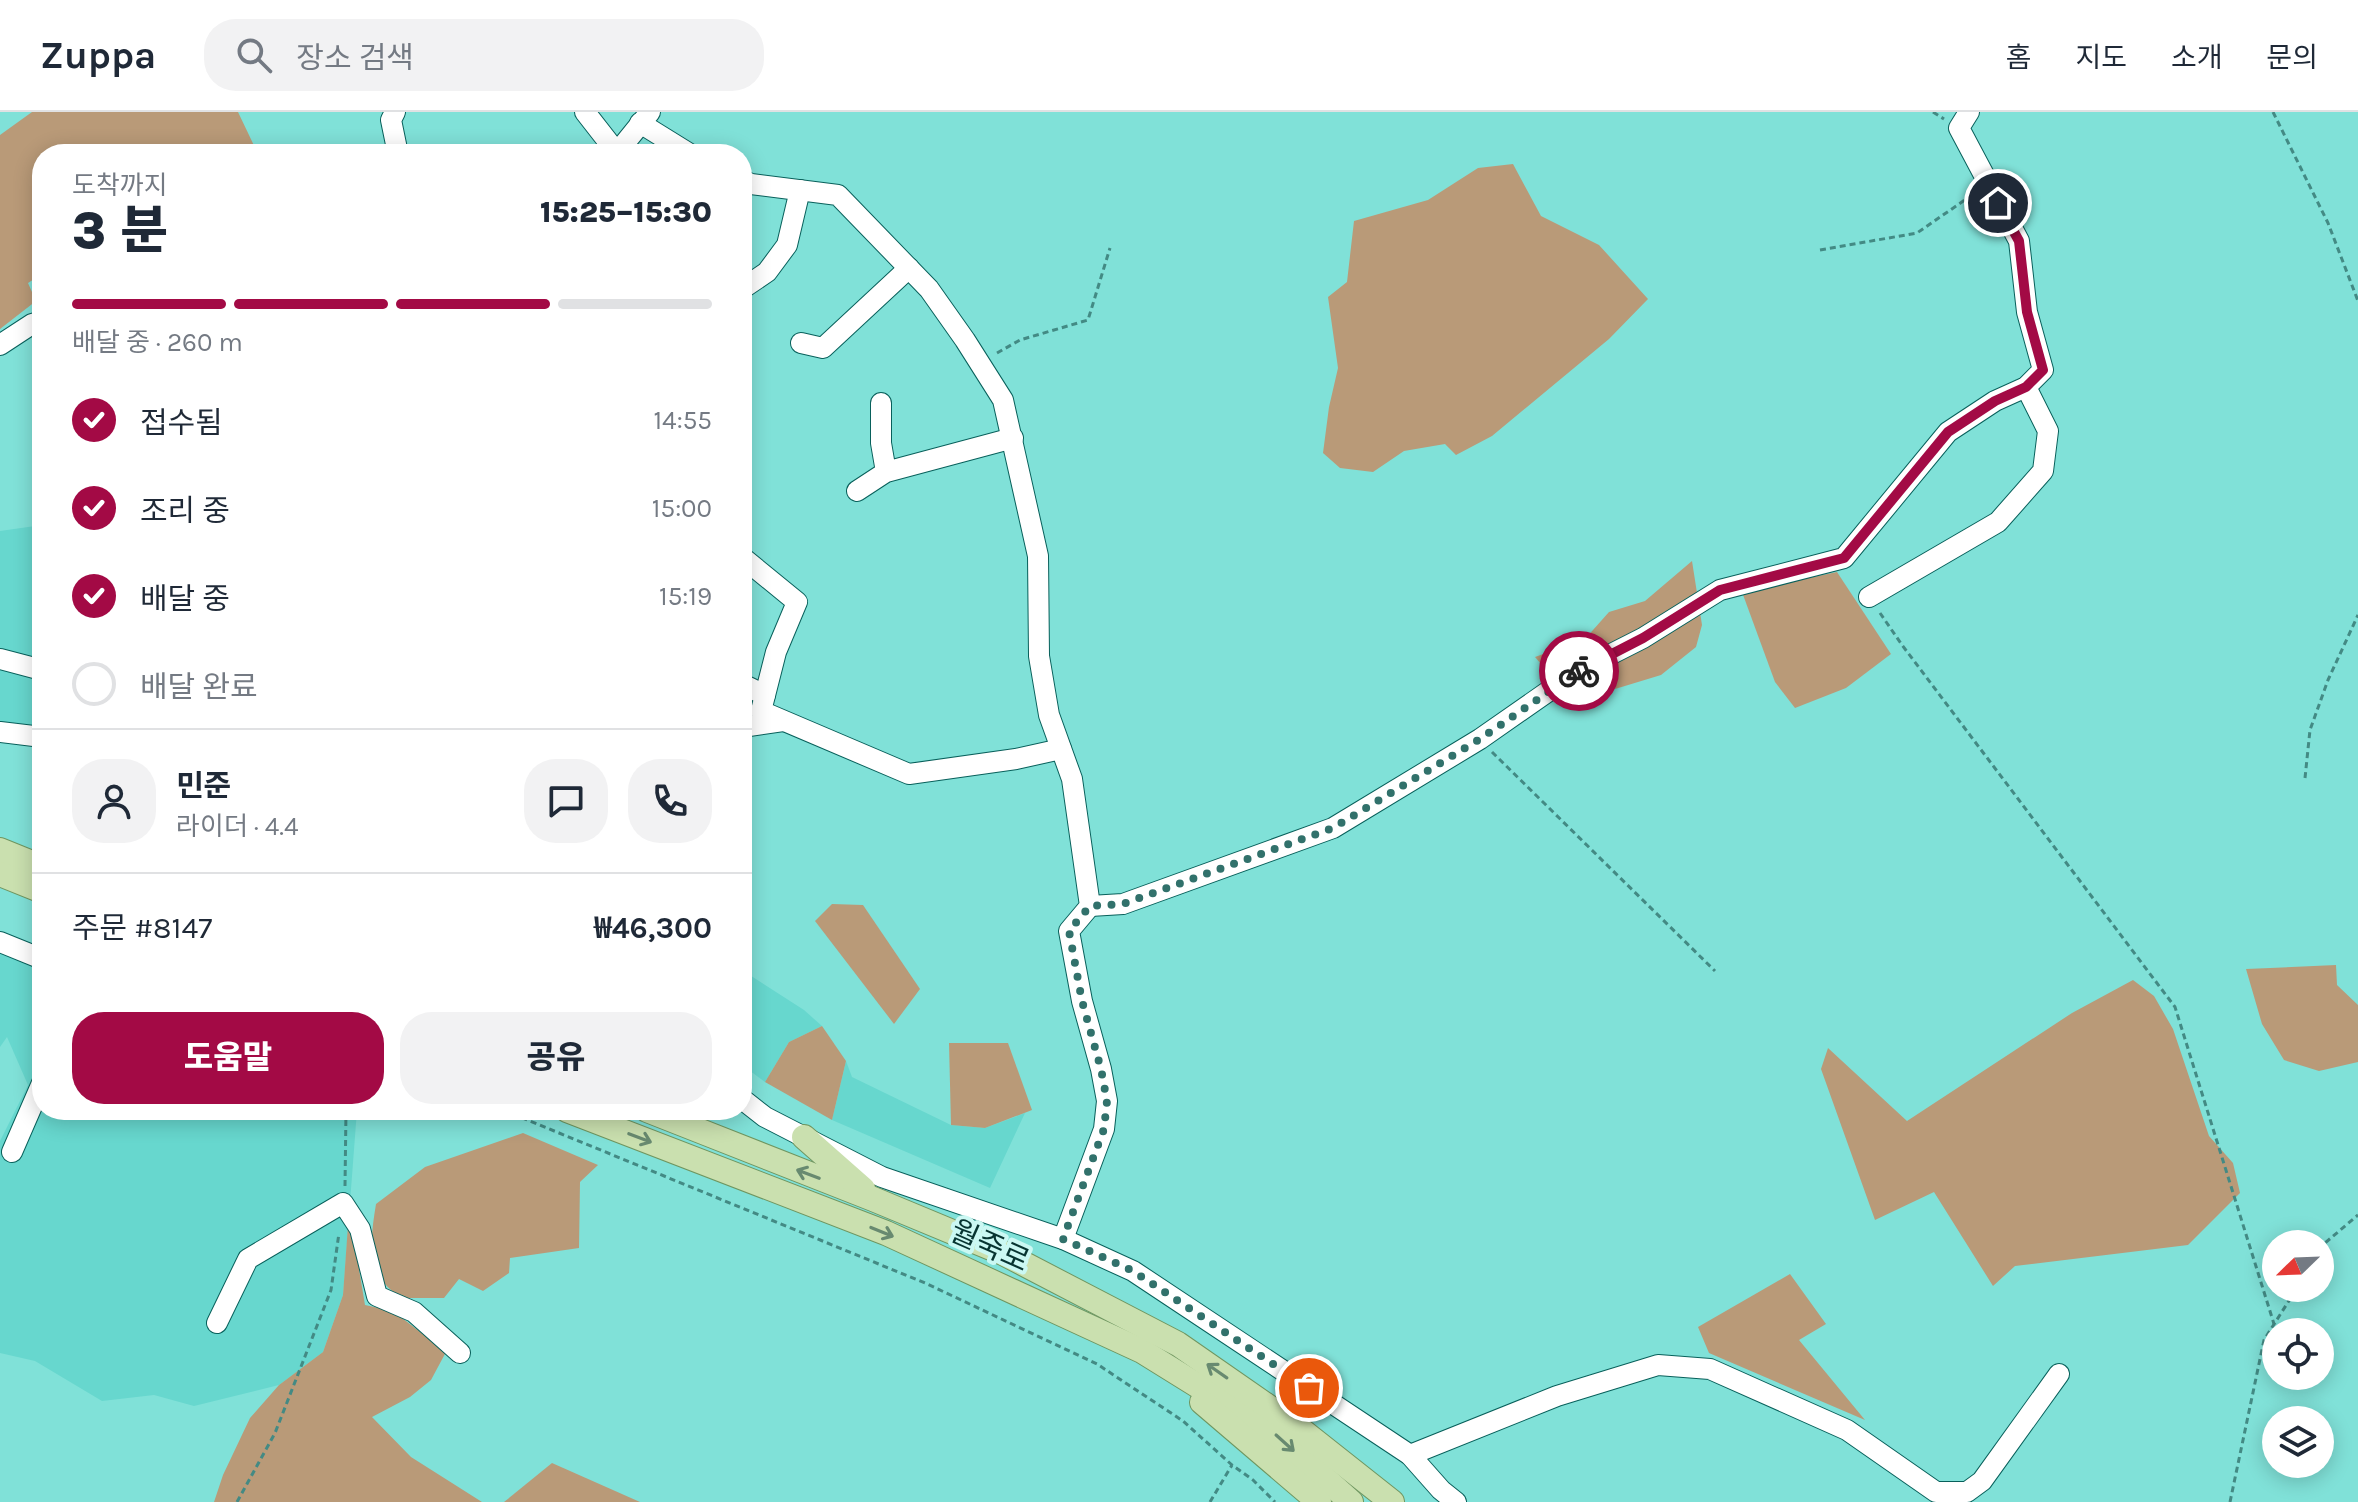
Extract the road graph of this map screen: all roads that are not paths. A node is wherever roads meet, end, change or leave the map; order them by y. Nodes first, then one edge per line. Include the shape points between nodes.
1 (395, 112) edge
2 (585, 112) edge
3 (1969, 112) edge
4 (645, 118) edge
5 (396, 144) edge
6 (609, 144) edge
7 (624, 144) edge
8 (678, 144) edge
9 (752, 184) edge
10 (800, 190) junction
11 (909, 268) junction
12 (752, 282) edge
13 (32, 324) edge
14 (5, 340) edge
15 (801, 343) dead end
16 (2026, 387) junction
17 (881, 403) dead end
18 (1013, 438) junction
19 (886, 472) junction
20 (857, 491) dead end
21 (752, 565) edge
22 (1869, 597) road end
23 (0, 659) edge
24 (32, 667) edge
25 (752, 689) edge
26 (765, 695) junction
27 (787, 720) junction
28 (752, 725) edge
29 (0, 732) edge
30 (32, 736) edge
31 (1061, 749) junction
32 (0, 850) edge
33 (32, 863) edge
34 (0, 874) edge
35 (32, 887) edge
36 (1090, 906) junction
37 (0, 942) edge
38 (32, 955) edge
39 (32, 1106) edge
40 (752, 1107) edge
41 (593, 1120) edge
42 (672, 1120) edge
43 (804, 1137) junction
44 (12, 1152) dead end
45 (873, 1199) junction
46 (1063, 1239) junction
47 (217, 1323) dead end
48 (1142, 1351) junction
49 (460, 1353) dead end
50 (2059, 1374) dead end
51 (1410, 1455) junction
52 (1319, 1502) edge
53 (1351, 1502) edge
54 (1392, 1502) edge
55 (1456, 1502) edge

1 - 5 street via 391,120
2 - 6 street
3 - 16 street via 1959,128 2019,241 2027,312 2043,370
4 - 7 street
4 - 8 street
9 - 10 street
10 - 11 street via 838,195
10 - 12 street via 787,245
11 - 15 street via 823,348
11 - 18 street via 929,289 1003,400
13 - 14 street
16 - 22 street via 2048,431 2043,471 1998,522
16 - 36 street via 1948,432 1844,558 1720,590 1576,672 1480,739 1333,828 1123,904
17 - 19 street
18 - 19 street
18 - 31 street via 1038,556 1039,656
19 - 20 street
21 - 26 street via 797,602
23 - 24 street
25 - 26 street
26 - 27 street via 761,711
27 - 28 street
27 - 31 street via 909,774
29 - 30 street
31 - 36 street via 1072,779
32 - 33 main road
34 - 35 main road
36 - 46 street via 1069,931 1107,1101 1104,1129
37 - 38 street
39 - 44 street
40 - 43 street
41 -> 48 main road, 월죽로 via 886,1233
45 -> 42 main road, 월죽로
43 - 45 main road
43 - 46 street via 882,1177
54 -> 45 main road, 월죽로 via 1296,1426 1178,1344 1003,1253
46 - 51 street via 1133,1271
47 - 49 street via 248,1259 343,1203 360,1229 377,1296 414,1312
48 - 52 main road
48 -> 53 main road, 월죽로 via 1274,1433
50 - 51 street via 1982,1481 1967,1492 1936,1492 1847,1430 1710,1369 1658,1365 1557,1396
51 - 55 street

